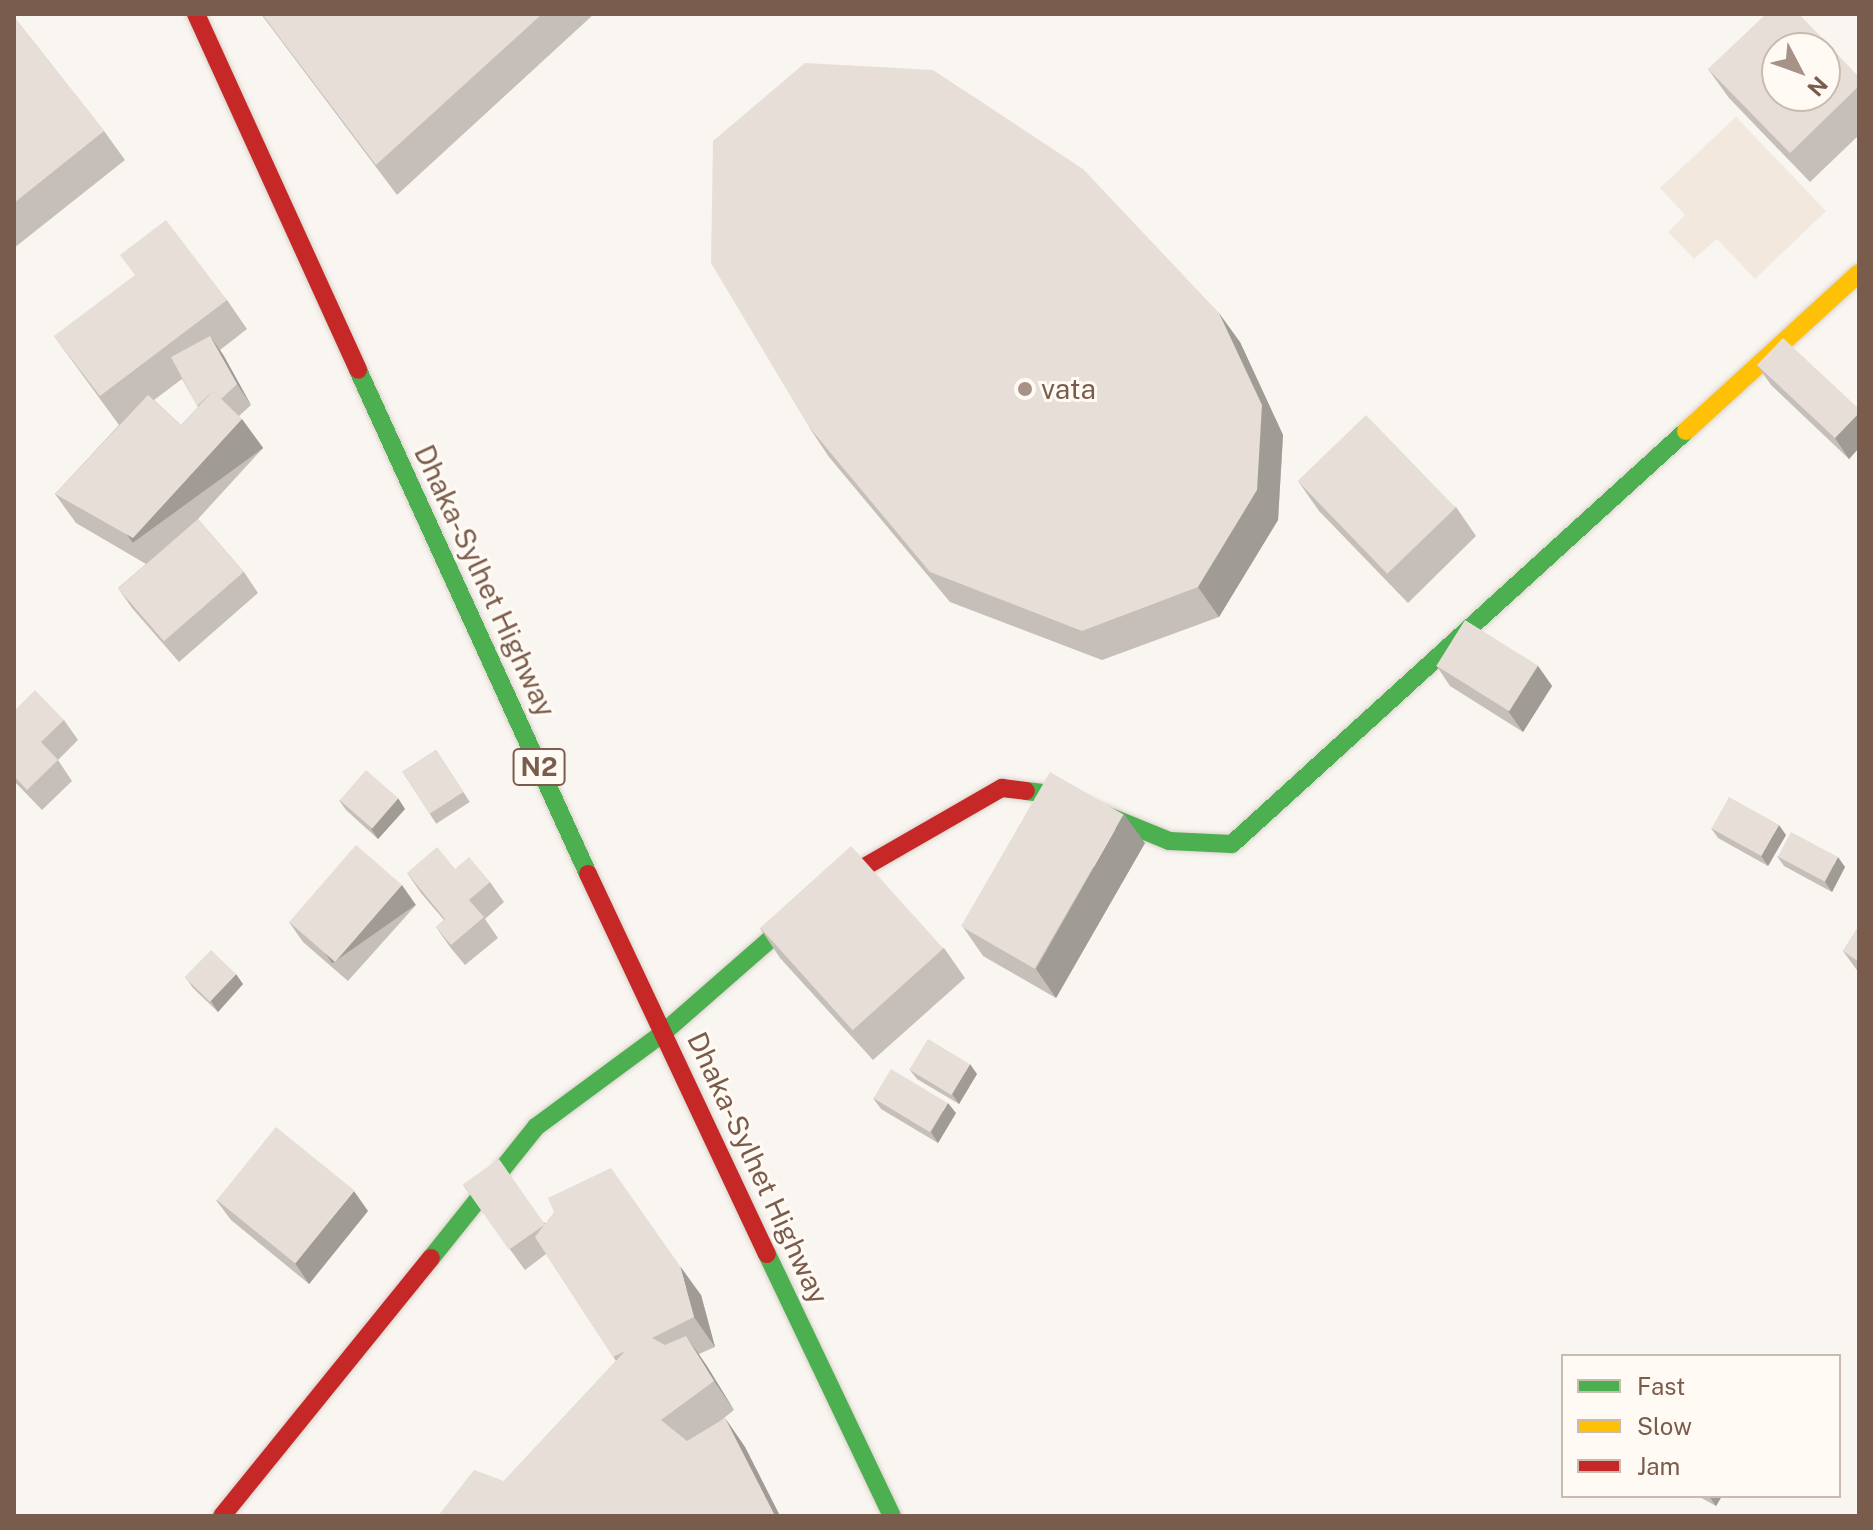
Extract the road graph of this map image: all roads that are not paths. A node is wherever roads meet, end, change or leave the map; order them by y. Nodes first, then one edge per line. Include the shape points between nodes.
1 (196, 14) edge
2 (1859, 273) edge
3 (663, 1033) junction
4 (222, 1516) edge
5 (892, 1516) edge

1 - 3 main road, Dhaka-Sylhet Highway / N2
2 - 3 main road via 1232,844 1169,841 1057,795 1002,788 833,885
3 - 4 main road via 536,1127
3 - 5 main road, Dhaka-Sylhet Highway / N2

